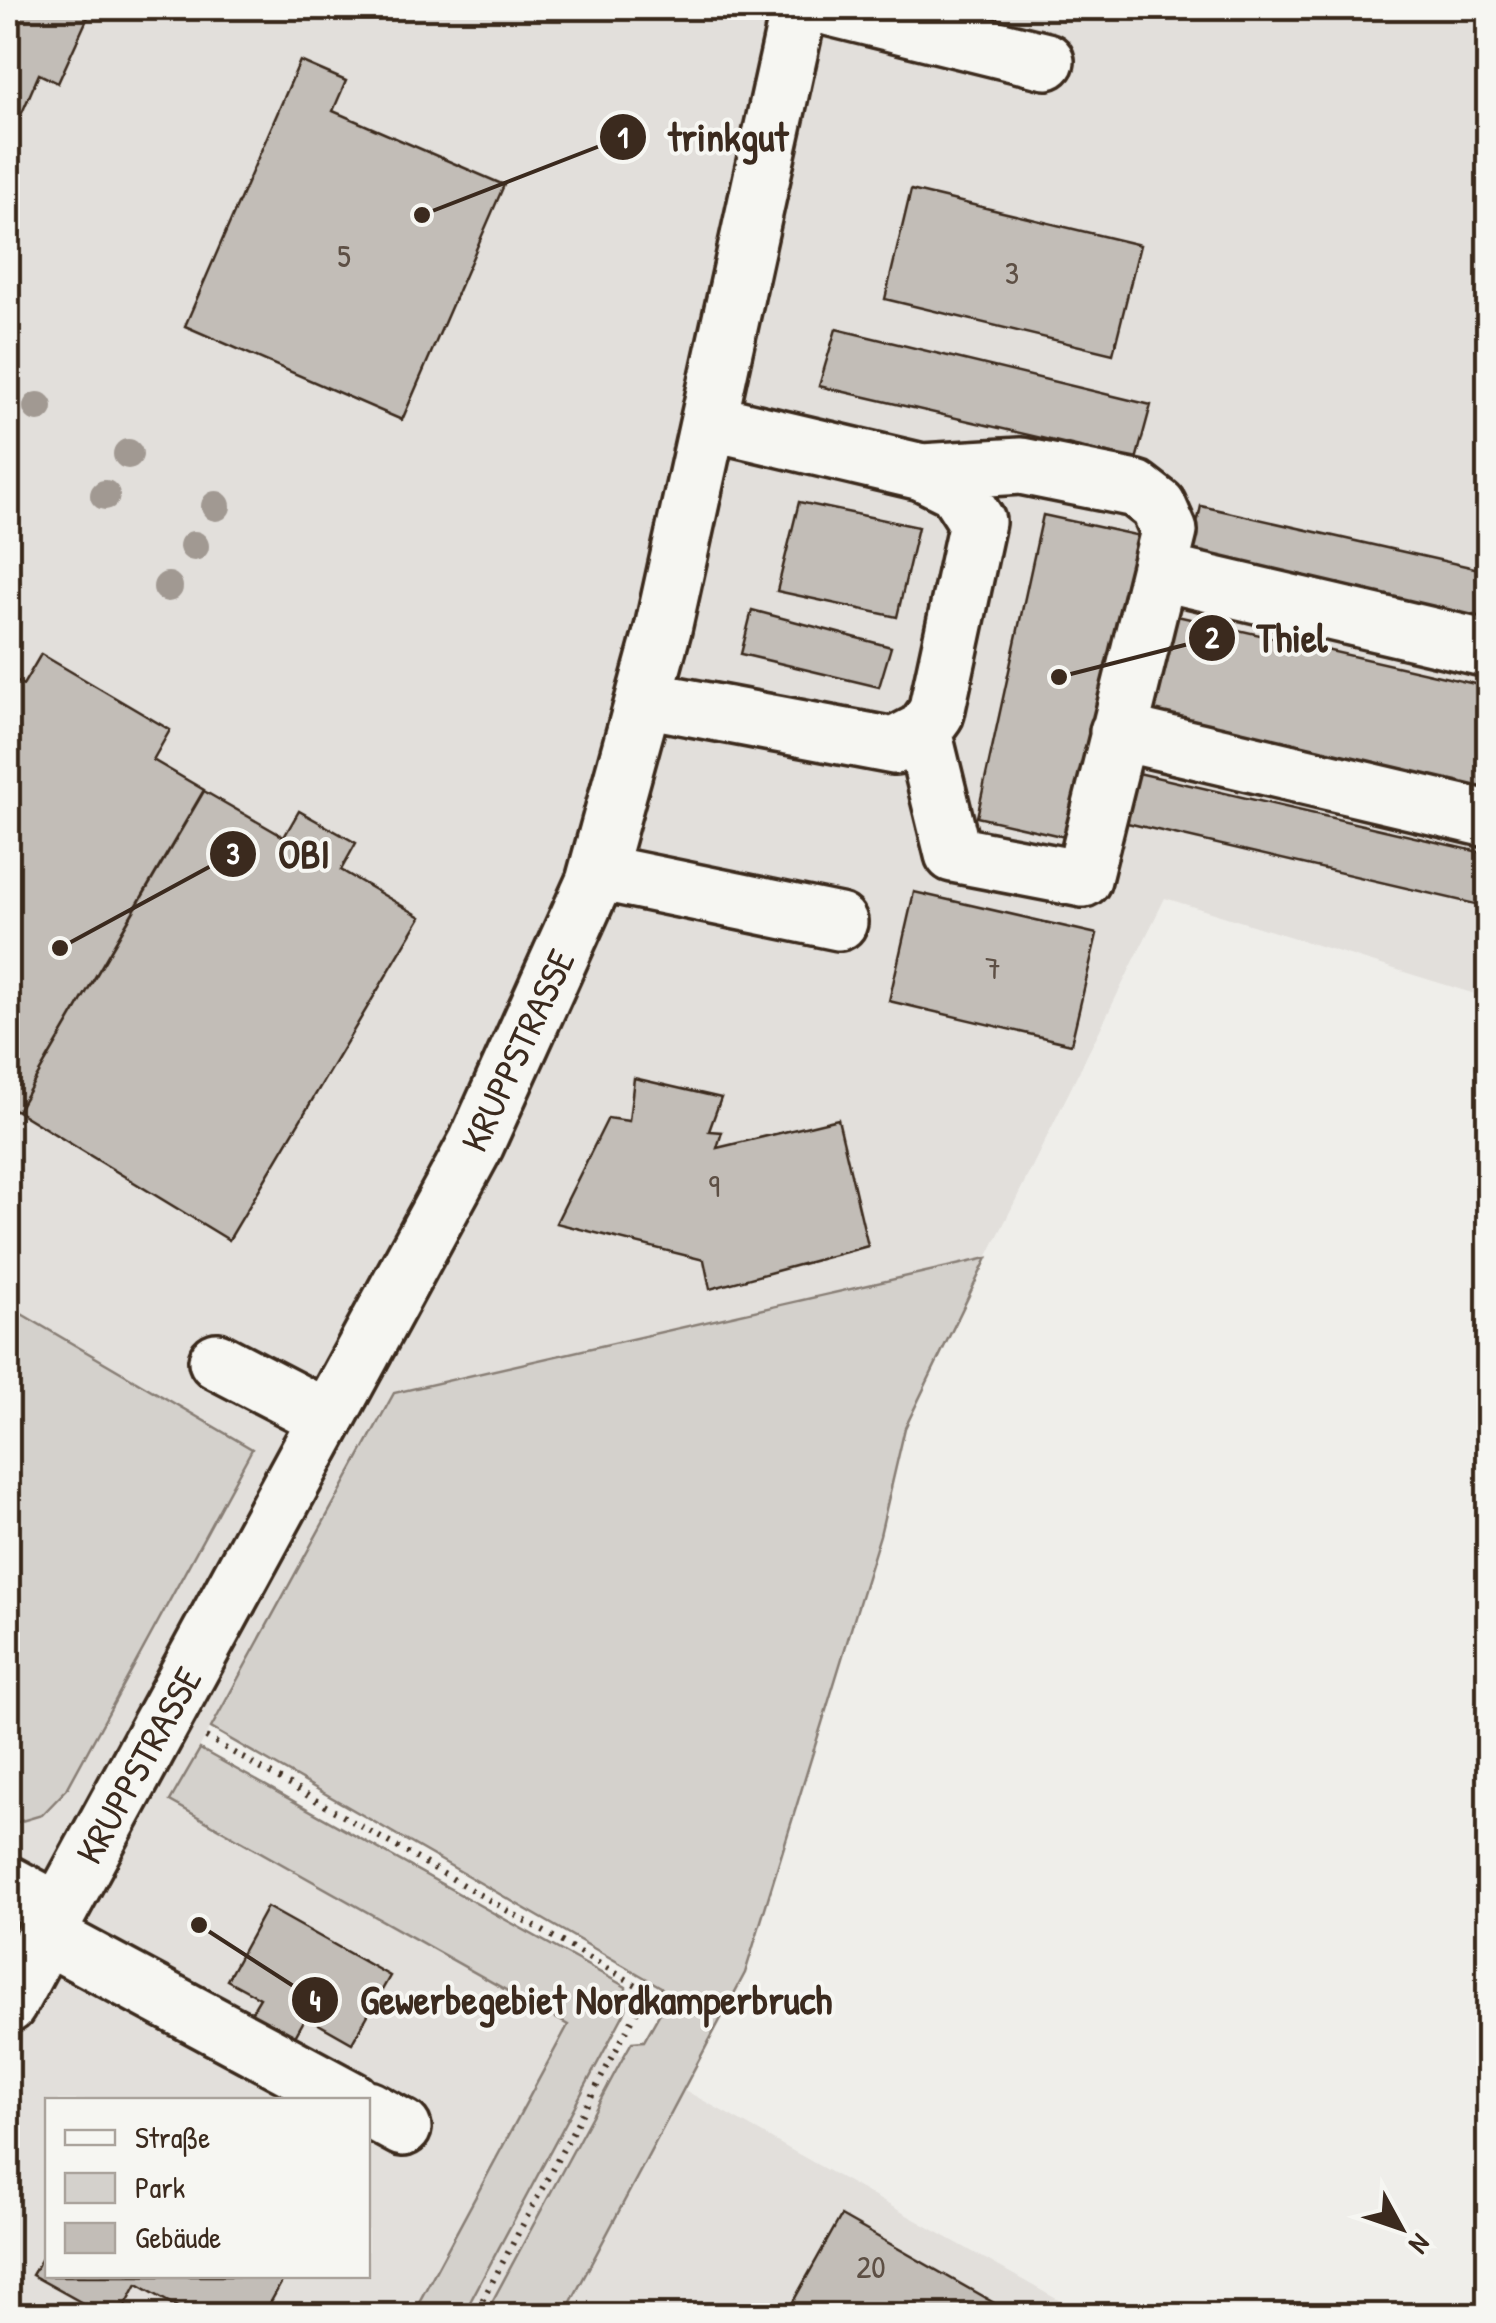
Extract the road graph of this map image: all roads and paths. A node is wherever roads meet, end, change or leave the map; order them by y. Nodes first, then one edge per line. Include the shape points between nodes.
1 (799, 8) edge
2 (831, 8) edge
3 (1046, 61) dead end
4 (710, 422) junction
5 (922, 472) junction
6 (1159, 572) junction
7 (1488, 649) edge
8 (644, 698) junction
9 (923, 731) junction
10 (1118, 732) junction
11 (1488, 820) edge
12 (596, 872) junction
13 (839, 922) dead end
14 (216, 1361) dead end
15 (327, 1418) junction
16 (166, 1714) junction
17 (8, 1884) edge
18 (52, 1923) junction
19 (8, 2005) edge
20 (349, 2098) edge
21 (474, 2316) edge

1 - 4 street, KRUPPSTRASSE
2 - 3 street
4 - 5 street
4 - 8 street, KRUPPSTRASSE
5 - 6 street via 1021,466 1136,490 1158,506 1169,531
5 - 9 street via 956,489 977,522 936,713
6 - 7 street
6 - 10 street
8 - 9 street via 894,746
8 - 12 street, KRUPPSTRASSE
9 - 10 street via 954,854 1083,879
10 - 11 street
12 - 13 street
12 - 15 street, KRUPPSTRASSE via 476,1144
14 - 15 street
15 - 16 street, KRUPPSTRASSE
16 - 18 street, KRUPPSTRASSE
16 - 21 path via 640,1987 638,2010
17 - 18 street
18 - 19 street, KRUPPSTRASSE
18 - 20 street

